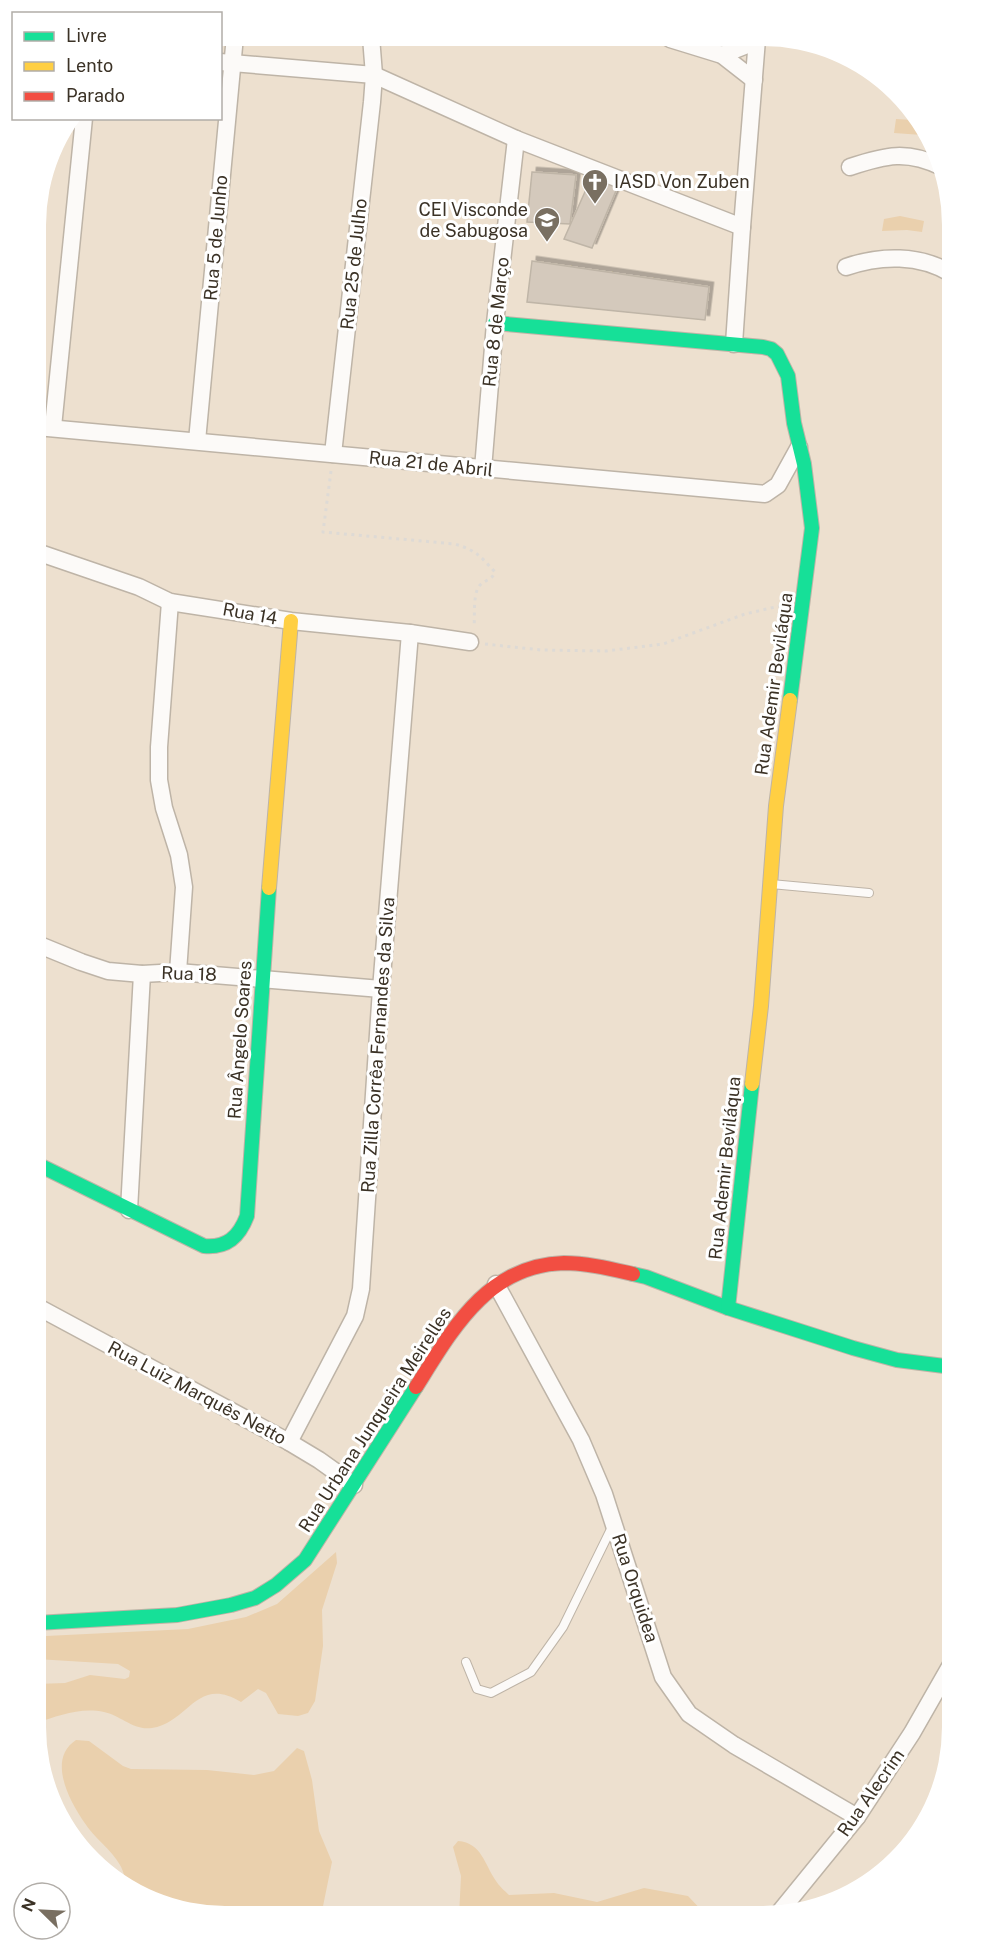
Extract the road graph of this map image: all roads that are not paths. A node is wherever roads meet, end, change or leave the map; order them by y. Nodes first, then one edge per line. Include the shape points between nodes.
1 (693, 46) edge
2 (743, 46) edge
3 (757, 46) edge
4 (232, 47) edge
5 (372, 47) edge
6 (722, 55) junction
7 (227, 62) edge
8 (374, 75) junction
9 (754, 80) junction
10 (84, 120) edge
11 (516, 139) junction
12 (929, 161) edge
13 (850, 167) dead end
14 (742, 227) junction
15 (846, 267) dead end
16 (942, 268) edge
17 (495, 323) junction
18 (734, 344) junction
19 (47, 412) edge
20 (47, 427) edge
21 (197, 441) junction
22 (799, 447) junction
23 (333, 454) junction
24 (483, 469) junction
25 (47, 555) edge
26 (170, 602) junction
27 (291, 621) junction
28 (410, 633) junction
29 (475, 643) road end
30 (770, 884) junction
31 (869, 893) dead end
32 (47, 948) edge
33 (178, 972) junction
34 (142, 974) junction
35 (262, 979) junction
36 (381, 989) junction
37 (46, 1169) edge
38 (129, 1210) junction
39 (496, 1284) junction
40 (728, 1308) junction
41 (46, 1312) edge
42 (941, 1366) edge
43 (289, 1442) junction
44 (354, 1485) junction
45 (614, 1524) junction
46 (46, 1622) edge
47 (466, 1662) dead end
48 (941, 1682) edge
49 (857, 1817) junction
50 (786, 1904) edge

1 - 6 street
2 - 6 street
3 - 9 street
4 - 7 street, Rua 5 de Junho
5 - 8 street, Rua 25 de Julho
6 - 9 street
7 - 8 street
7 - 21 street, Rua 5 de Junho
8 - 11 street
8 - 23 street, Rua 25 de Julho
9 - 14 street
10 - 19 street
11 - 14 street
11 - 17 street, Rua 8 de Março
12 - 13 street via 908,156 881,157
14 - 18 street
15 - 16 street via 896,258
17 - 18 street, Rua Ademir Beviláqua
17 - 24 street, Rua 8 de Março
18 - 22 street, Rua Ademir Beviláqua via 771,349 784,365
20 - 21 street, Rua 21 de Abril
21 - 23 street, Rua 21 de Abril
22 - 24 street, Rua 21 de Abril via 778,485 765,494
22 - 30 street, Rua Ademir Beviláqua via 812,528 776,806
23 - 24 street, Rua 21 de Abril
25 - 26 street, Rua 14 via 139,587
26 - 27 street, Rua 14
26 - 33 street via 159,780 184,887
27 - 28 street, Rua 14
27 - 35 street, Rua Ângelo Soares
28 - 29 street, Rua 14
28 - 36 street, Rua Zilla Corrêa Fernandes da Silva
30 - 31 lane
30 - 40 street, Rua Ademir Beviláqua
32 - 34 street, Rua 18 via 108,970
33 - 34 street, Rua 18
33 - 35 street, Rua 18
34 - 38 street
35 - 36 street, Rua 18
35 - 38 street, Rua Ângelo Soares via 247,1216 239,1235 229,1243 204,1246
36 - 43 street, Rua Zilla Corrêa Fernandes da Silva via 361,1288 355,1316
37 - 38 street, Rua Ângelo Soares
39 - 40 street, Rua Urbana Junqueira Meirelles via 529,1269 564,1263 646,1277
39 - 44 street, Rua Urbana Junqueira Meirelles via 470,1308
39 - 45 street, Rua Orquidea via 581,1440
40 - 42 street, Rua Urbana Junqueira Meirelles via 897,1360
41 - 43 street, Rua Luiz Marquês Netto
43 - 44 street, Rua Luiz Marquês Netto
44 - 46 street, Rua Urbana Junqueira Meirelles via 305,1560 255,1598 177,1615
45 - 47 lane via 563,1627 531,1672 491,1693 477,1689
45 - 49 street, Rua Orquidea via 663,1677 689,1714
48 - 49 street, Rua Alecrim
49 - 50 street, Rua Alecrim

